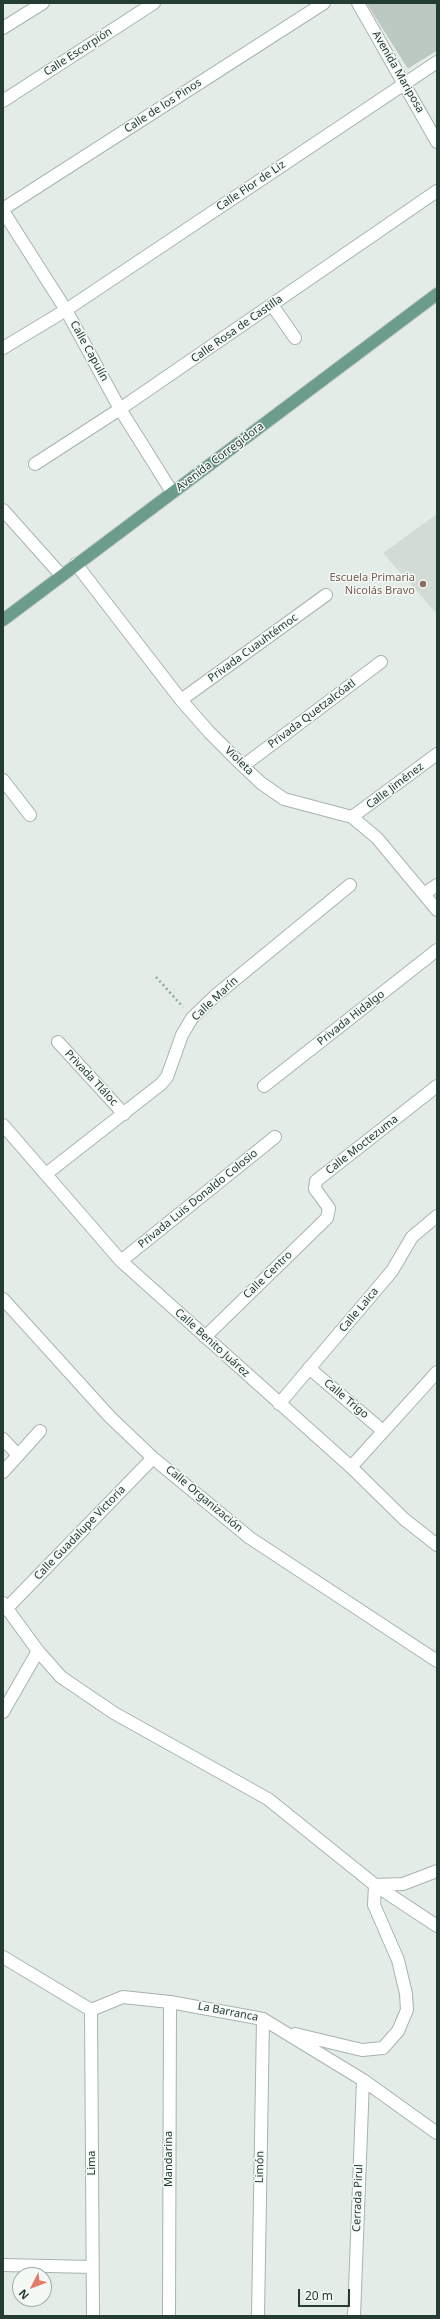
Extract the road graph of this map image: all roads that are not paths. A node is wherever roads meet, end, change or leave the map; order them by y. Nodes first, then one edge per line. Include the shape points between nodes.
1 (43, 3) edge
2 (154, 3) edge
3 (324, 3) edge
4 (358, 3) edge
5 (3, 28) edge
6 (437, 62) edge
7 (405, 83) junction
8 (3, 102) edge
9 (437, 142) edge
10 (437, 191) edge
11 (3, 210) edge
12 (437, 294) edge
13 (272, 305) junction
14 (66, 310) junction
15 (295, 338) dead end
16 (3, 348) edge
17 (120, 409) junction
18 (34, 464) dead end
19 (172, 492) junction
20 (3, 510) edge
21 (76, 564) junction
22 (61, 575) junction
23 (326, 595) dead end
24 (3, 620) edge
25 (381, 662) dead end
26 (181, 700) junction
27 (437, 754) edge
28 (243, 766) junction
29 (3, 780) edge
30 (30, 815) dead end
31 (352, 817) junction
32 (350, 885) dead end
33 (437, 885) edge
34 (424, 894) junction
35 (437, 910) edge
36 (437, 950) edge
37 (58, 1042) dead end
38 (264, 1086) dead end
39 (437, 1086) edge
40 (124, 1114) junction
41 (3, 1125) edge
42 (274, 1137) dead end
43 (46, 1174) junction
44 (330, 1212) joint
45 (437, 1216) edge
46 (121, 1261) junction
47 (3, 1299) edge
48 (204, 1336) junction
49 (310, 1368) junction
50 (437, 1372) edge
51 (279, 1404) junction
52 (40, 1431) dead end
53 (383, 1431) junction
54 (3, 1439) edge
55 (18, 1455) junction
56 (153, 1458) junction
57 (351, 1467) junction
58 (3, 1472) edge
59 (437, 1545) edge
60 (5, 1606) edge
61 (38, 1651) junction
62 (437, 1662) edge
63 (3, 1712) edge
64 (437, 1871) edge
65 (375, 1885) junction
66 (437, 1926) edge
67 (3, 1957) edge
68 (170, 2002) junction
69 (91, 2010) junction
70 (263, 2019) junction
71 (283, 2031) junction
72 (363, 2080) junction
73 (437, 2133) edge
74 (3, 2266) edge
75 (92, 2267) junction
76 (93, 2316) edge
77 (169, 2316) edge
78 (258, 2316) edge
79 (354, 2316) edge

1 - 5 street
2 - 8 street, Calle Escorpión
3 - 11 street, Calle de los Pinos
4 - 7 street, Avenida Mariposa
6 - 7 street, Calle Flor de Liz
7 - 9 street, Avenida Mariposa
7 - 14 street, Calle Flor de Liz
10 - 13 street, Calle Rosa de Castilla
11 - 14 street, Calle Capulín
12 - 19 main road, Avenida Corregidora
13 - 15 street
13 - 17 street, Calle Rosa de Castilla
14 - 16 street, Calle Flor de Liz
14 - 17 street, Calle Capulín
17 - 18 street, Calle Rosa de Castilla
17 - 19 street, Calle Capulín
19 - 21 main road, Avenida Corregidora
20 - 22 street
21 - 22 main road, Avenida Corregidora
21 - 26 street, Violeta
22 - 24 main road, Avenida Corregidora
23 - 26 street, Privada Cuauhtémoc
25 - 28 street, Privada Quetzalcóatl
26 - 28 street, Violeta
27 - 31 street, Calle Jiménez
28 - 31 street, Violeta via 284,799
29 - 30 street
31 - 34 street, Violeta via 377,838
32 - 40 street, Calle Marín via 215,996 192,1018 182,1035 168,1077
33 - 34 street
34 - 35 street, Violeta
36 - 38 street, Privada Hidalgo
37 - 40 street, Privada Tláloc
39 - 44 street, Calle Moctezuma via 316,1181 315,1189 328,1205
40 - 43 street, Calle Marín
41 - 43 street, Calle Benito Juárez
42 - 46 street, Privada Luis Donaldo Colosio
43 - 46 street, Calle Benito Juárez
44 - 48 street, Calle Centro via 327,1218
45 - 49 street, Calle Laica via 412,1237 392,1271
46 - 48 street, Calle Benito Juárez
47 - 56 street, Calle Organización via 110,1417
48 - 51 street, Calle Benito Juárez
49 - 51 street, Calle Laica
49 - 53 street, Calle Trigo
50 - 53 street
51 - 57 street, Calle Benito Juárez
52 - 55 street
53 - 57 street
54 - 55 street
55 - 58 street
56 - 60 street, Calle Guadalupe Victoria
56 - 62 street, Calle Organización via 250,1538
57 - 59 street, Calle Benito Juárez via 404,1520
60 - 61 street
61 - 63 street
61 - 65 street via 61,1677 114,1713 268,1799
64 - 65 street via 403,1884
65 - 66 street
65 - 71 street via 374,1905 398,1960 406,1994 407,2010 398,2031 383,2048 362,2050
67 - 69 street
68 - 69 street, La Barranca via 123,1997
68 - 70 street, La Barranca
68 - 77 street, Mandarina
69 - 75 street, Lima
70 - 71 street, La Barranca
70 - 78 street, Limón
71 - 72 street, La Barranca
72 - 73 street, La Barranca
72 - 79 street, Cerrada Pirul
74 - 75 street
75 - 76 street, Lima

